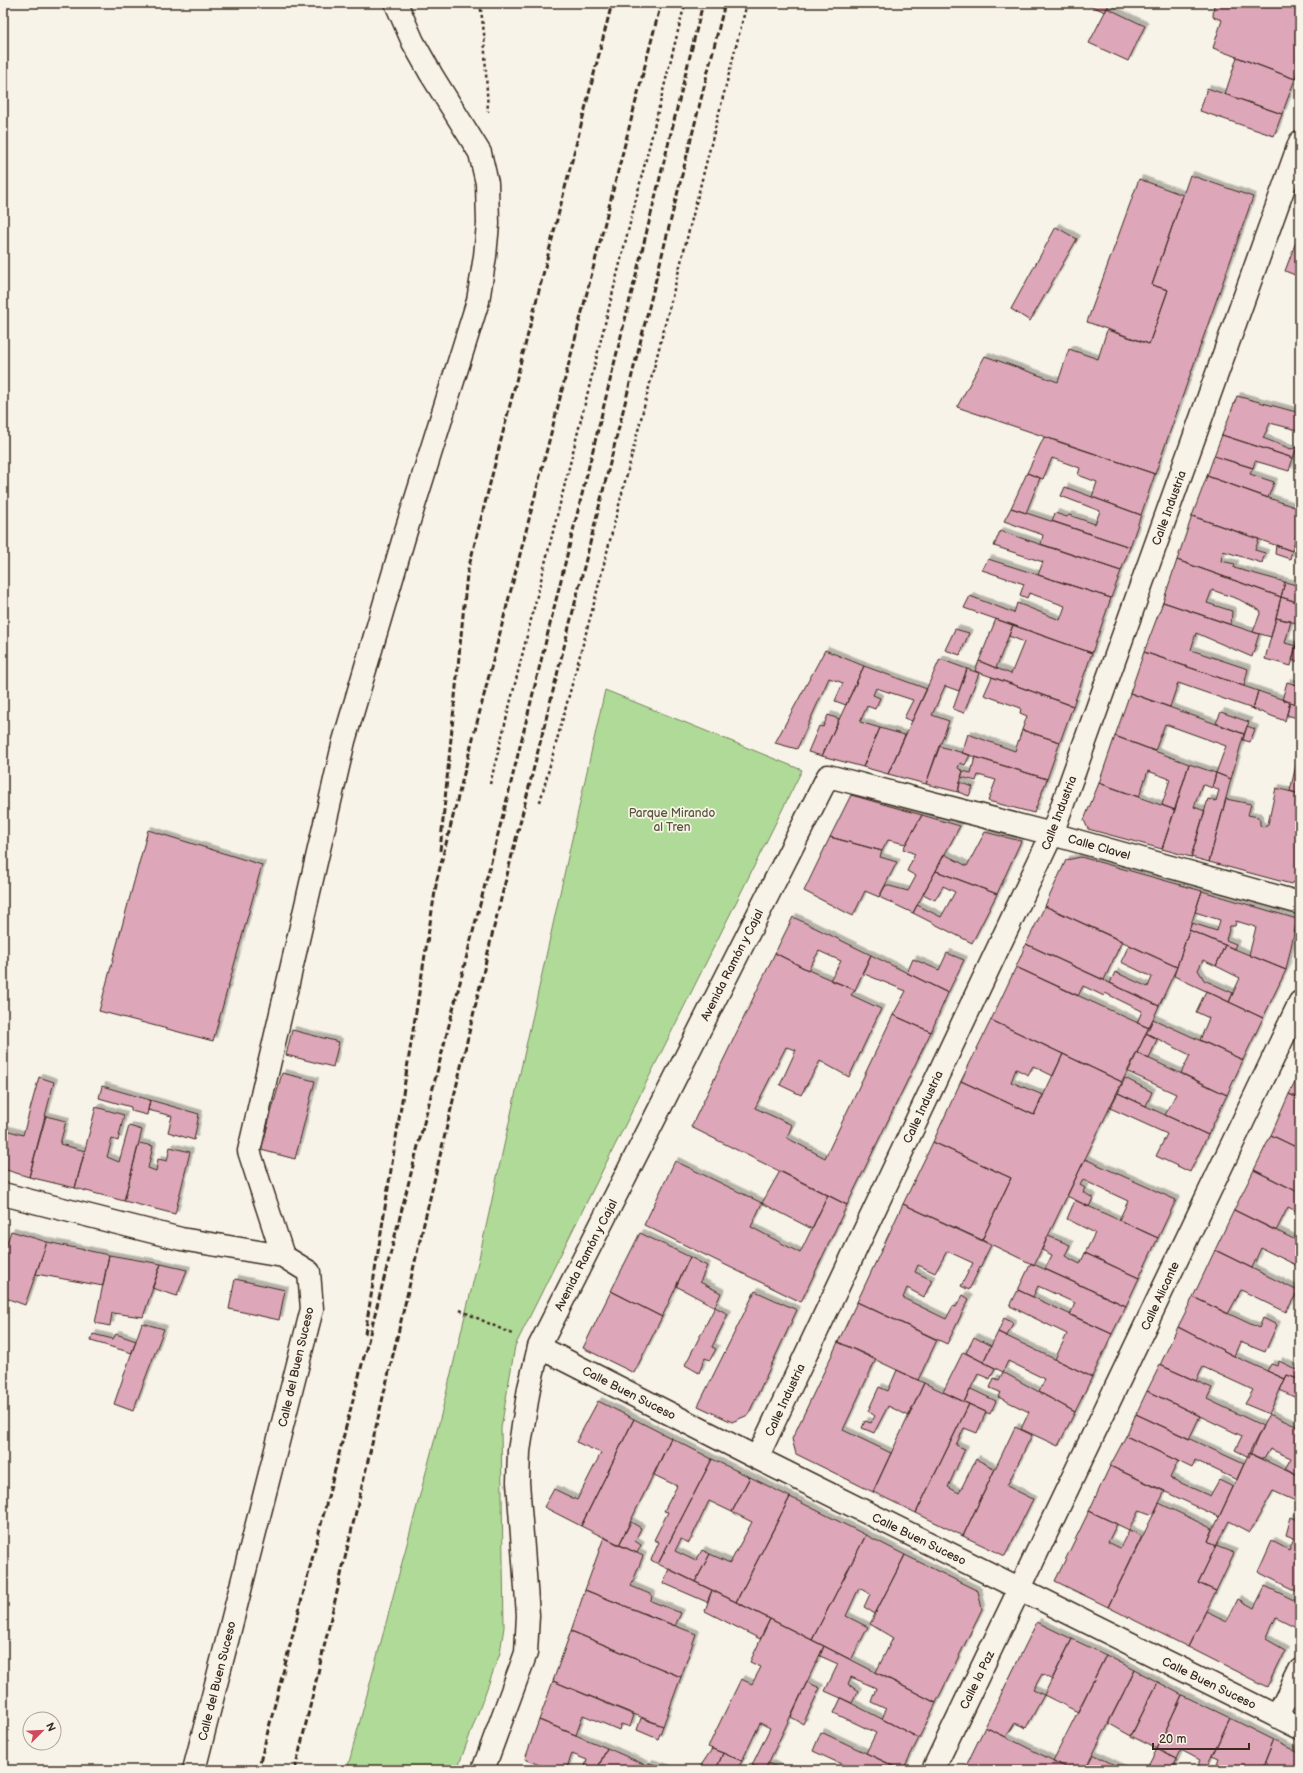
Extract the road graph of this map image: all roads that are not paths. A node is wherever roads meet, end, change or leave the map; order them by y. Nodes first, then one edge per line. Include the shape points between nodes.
1 (396, 3) edge
2 (1300, 142) edge
3 (828, 776) joint
4 (1052, 834) junction
5 (1300, 903) edge
6 (1300, 1002) edge
7 (3, 1194) edge
8 (283, 1256) junction
9 (539, 1347) junction
10 (757, 1458) junction
11 (1021, 1590) junction
12 (1300, 1670) edge
13 (1277, 1717) junction
14 (1300, 1728) edge
15 (486, 1769) edge
16 (194, 1770) edge
17 (934, 1770) edge

1 - 8 street via 413,42 480,153 487,183 488,224 478,300 344,741 249,1151
2 - 4 street, Calle Industria
3 - 4 street, Calle Clavel
3 - 9 street, Avenida Ramón y Cajal
4 - 5 street, Calle Clavel
4 - 10 street, Calle Industria
6 - 11 street, Calle Alicante
7 - 8 street, Calle del Buen Suceso via 181,1239
8 - 16 street, Calle del Buen Suceso via 309,1272 312,1309
9 - 10 street, Calle Buen Suceso
9 - 15 street, Avenida Ramón y Cajal via 528,1388 519,1451 518,1482 528,1615 526,1653
10 - 11 street, Calle Buen Suceso
11 - 13 street, Calle Buen Suceso
11 - 17 street, Calle la Paz
12 - 13 street
13 - 14 street, Calle Buen Suceso

